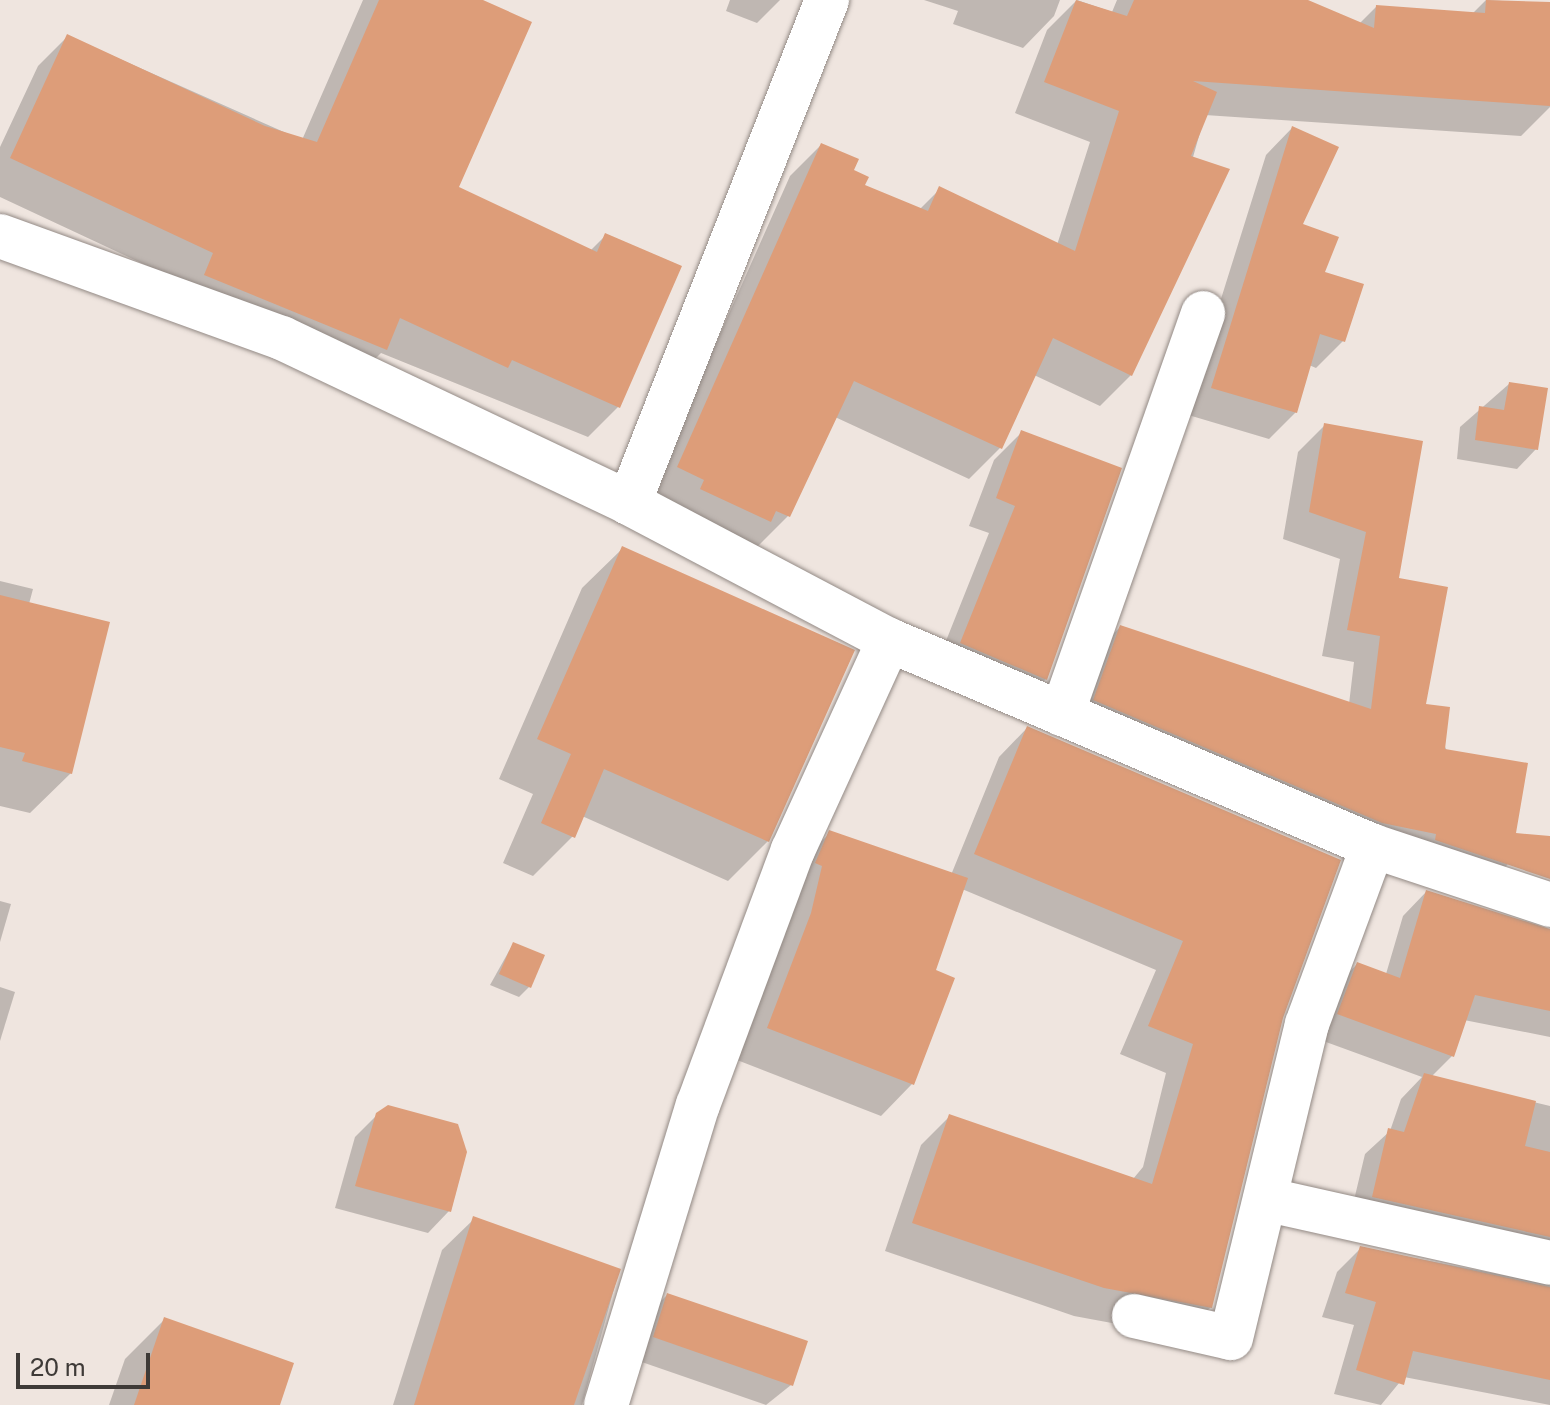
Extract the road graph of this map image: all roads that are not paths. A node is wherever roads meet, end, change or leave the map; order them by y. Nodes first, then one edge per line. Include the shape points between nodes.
1 (827, 0) edge
2 (0, 236) edge
3 (1203, 313) dead end
4 (629, 503) junction
5 (889, 640) junction
6 (1062, 714) junction
7 (1373, 846) junction
8 (1550, 905) edge
9 (1269, 1200) junction
10 (1550, 1263) edge
11 (1134, 1316) dead end
12 (606, 1405) edge

1 - 4 street
2 - 4 street via 282,338
3 - 6 street
4 - 5 street
5 - 6 street
5 - 12 street via 793,850 715,1060
6 - 7 street
7 - 8 street
7 - 9 street via 1307,1024
9 - 10 street
9 - 11 street via 1231,1338

